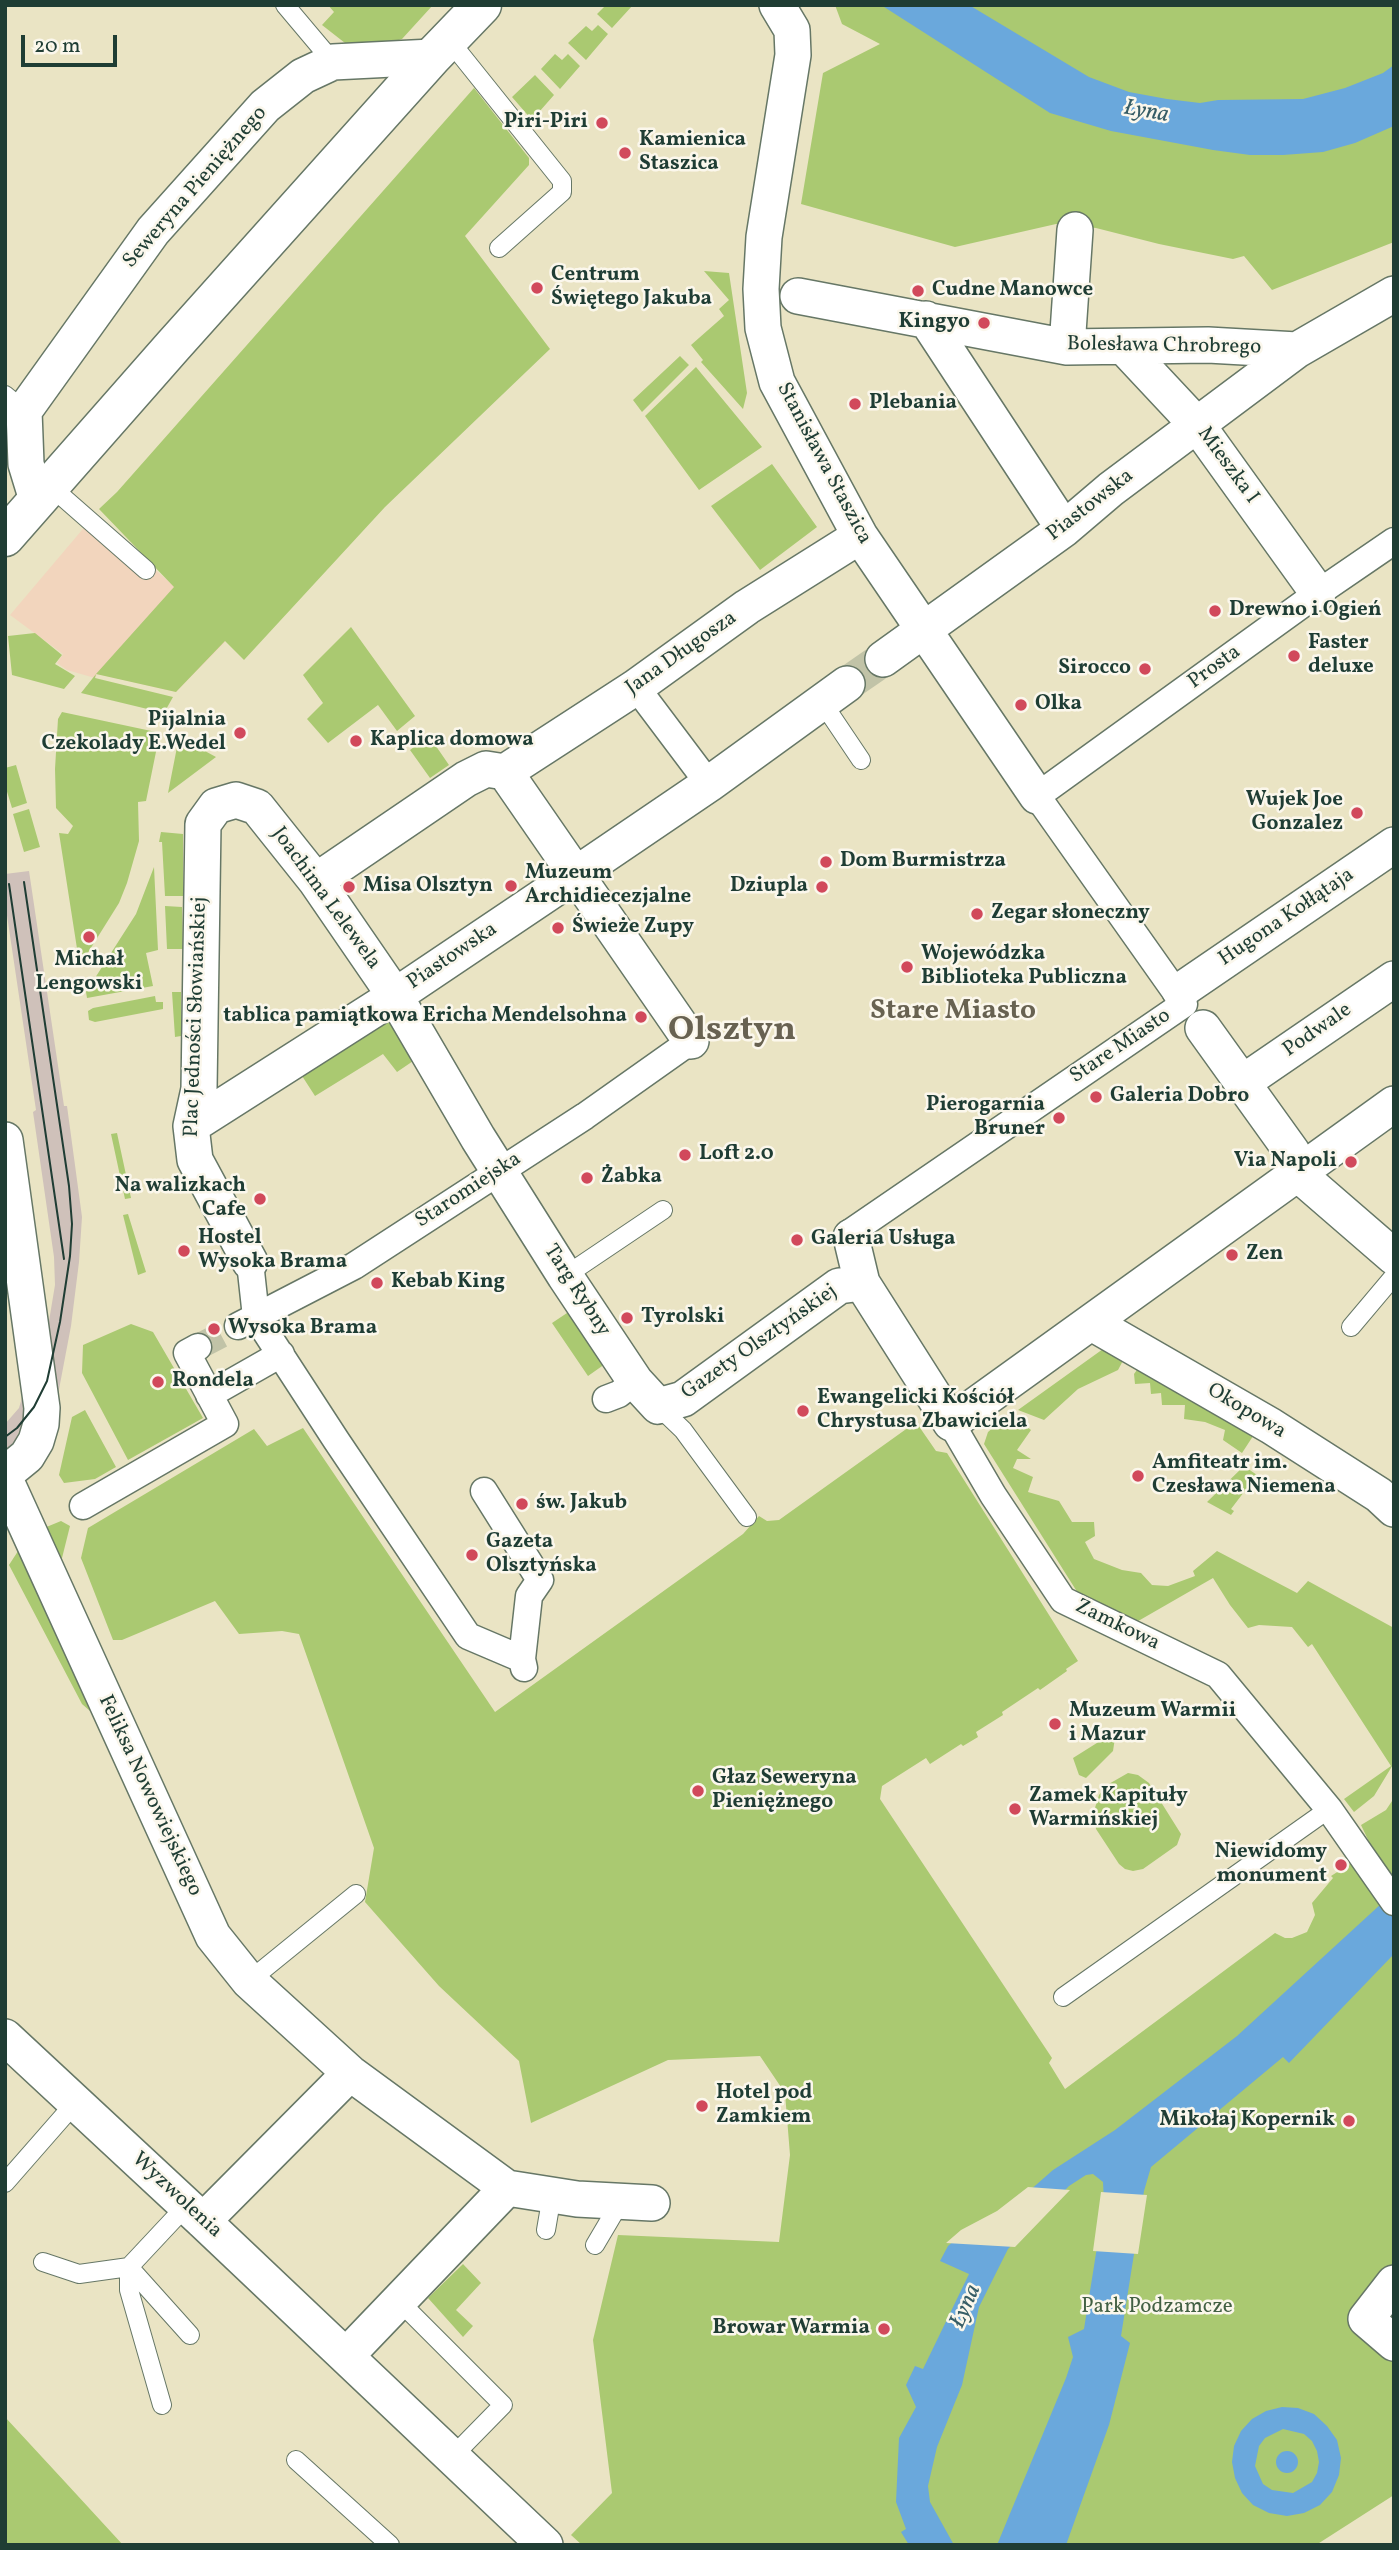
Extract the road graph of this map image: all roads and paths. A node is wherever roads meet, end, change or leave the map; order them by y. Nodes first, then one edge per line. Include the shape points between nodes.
1 (285, 5) edge
2 (482, 5) edge
3 (777, 5) edge
4 (441, 48) junction
5 (333, 62) junction
6 (1074, 230) dead end
7 (499, 247) dead end
8 (1394, 294) edge
9 (798, 296) dead end
10 (926, 319) junction
11 (1067, 347) junction
12 (1125, 348) junction
13 (1297, 351) junction
14 (15, 403) edge
15 (1198, 426) junction
16 (43, 493) junction
17 (1064, 529) junction
18 (860, 536) junction
19 (5, 537) edge
20 (1394, 541) edge
21 (146, 570) dead end
22 (1318, 593) junction
23 (923, 630) junction
24 (883, 659) tunnel mouth
25 (636, 687) junction
26 (835, 693) joint
27 (861, 760) dead end
28 (505, 772) junction
29 (709, 784) junction
30 (1037, 796) junction
31 (257, 807) joint
32 (1394, 845) edge
33 (575, 875) junction
34 (316, 881) junction
35 (1394, 979) edge
36 (395, 996) junction
37 (691, 1041) joint
38 (1242, 1083) junction
39 (1394, 1104) edge
40 (191, 1126) junction
41 (5, 1140) edge
42 (500, 1171) junction
43 (1297, 1172) junction
44 (663, 1210) dead end
45 (852, 1237) joint
46 (1394, 1257) edge
47 (250, 1262) joint
48 (1394, 1276) edge
49 (862, 1283) junction
50 (568, 1294) junction
51 (247, 1321) junction
52 (1092, 1323) junction
53 (1351, 1328) dead end
54 (198, 1347) dead end
55 (281, 1354) junction
56 (209, 1395) junction
57 (633, 1395) junction
58 (951, 1423) junction
59 (5, 1476) edge
60 (484, 1491) dead end
61 (83, 1506) dead end
62 (1394, 1509) edge
63 (747, 1517) dead end
64 (1329, 1809) junction
65 (356, 1894) dead end
66 (1394, 1902) edge
67 (249, 1981) junction
68 (1063, 1997) dead end
69 (5, 2037) edge
70 (350, 2073) junction
71 (75, 2103) junction
72 (5, 2183) edge
73 (508, 2188) junction
74 (552, 2195) junction
75 (636, 2202) joint
76 (195, 2213) junction
77 (546, 2230) dead end
78 (595, 2245) dead end
79 (43, 2262) dead end
80 (129, 2267) junction
81 (1394, 2283) edge
82 (399, 2301) junction
83 (190, 2335) dead end
84 (1394, 2343) edge
85 (346, 2356) junction
86 (162, 2405) dead end
87 (452, 2458) junction
88 (296, 2460) dead end
89 (390, 2545) edge
90 (545, 2545) edge

1 - 5 lane
2 - 4 street
3 - 18 street, Stanisława Staszica via 792,30 793,55 764,237 763,328 777,382
4 - 5 street, Seweryna Pieniężnego
4 - 7 lane via 562,181 562,192
4 - 16 street
5 - 14 street, Seweryna Pieniężnego via 303,76 265,106 153,231
6 - 11 street
8 - 13 street
9 - 10 street, Bolesława Chrobrego
10 - 11 street, Bolesława Chrobrego
10 - 17 street
11 - 12 street, Bolesława Chrobrego
12 - 13 street, Bolesława Chrobrego via 1209,345
12 - 15 street, Mieszka I
13 - 15 street, Piastowska
14 - 16 street, Seweryna Pieniężnego via 26,464
15 - 17 street, Piastowska
15 - 22 street, Mieszka I
16 - 19 street
16 - 21 lane
17 - 23 street, Piastowska
18 - 23 street, Stanisława Staszica
18 - 25 street, Jana Długosza via 747,607
20 - 22 street, Prosta
22 - 30 street, Prosta
23 - 24 street, Piastowska
23 - 30 street, Stanisława Staszica
25 - 28 street, Jana Długosza
25 - 29 street
26 - 27 lane
26 - 29 street, Piastowska
28 - 33 street
28 - 34 street via 462,773
29 - 33 street, Piastowska
30 - 45 street, Stare Miasto via 1184,1004 851,1232
31 - 34 street, Joachima Lelewela
31 - 40 street, Plac Jedności Słowiańskiej via 236,800 224,802 209,812 203,824 199,1089
32 - 38 street, Hugona Kołłątaja via 1194,1015
33 - 36 street, Piastowska
33 - 37 street
34 - 36 street, Joachima Lelewela
35 - 38 street, Podwale
36 - 40 street, Piastowska
36 - 42 street, Joachima Lelewela
37 - 42 street, Staromiejska
38 - 43 street via 1292,1152
39 - 43 street
40 - 47 street, Plac Jedności Słowiańskiej via 195,1160
41 - 59 street via 42,1408 36,1440 27,1456
42 - 50 street, Targ Rybny
42 - 51 street, Staromiejska via 354,1266
43 - 46 street
43 - 52 street
44 - 50 lane
45 - 49 street, Zamkowa
47 - 51 street
48 - 53 lane
49 - 57 street, Gazety Olsztyńskiej via 839,1286 683,1399
49 - 58 street, Zamkowa
50 - 57 street, Targ Rybny
51 - 55 street
52 - 58 street
52 - 62 street, Okopowa via 1271,1426
54 - 56 street via 187,1353
55 - 56 street
55 - 60 street via 468,1636 523,1663 529,1596 540,1580
56 - 61 street via 225,1424
57 - 63 lane via 683,1430
58 - 64 street, Zamkowa via 1063,1600 1218,1675
59 - 67 street, Feliksa Nowowiejskiego via 214,1936
64 - 66 street, Zamkowa
64 - 68 lane
65 - 67 lane
67 - 70 street, Feliksa Nowowiejskiego
69 - 71 street, Wyzwolenia
70 - 73 street, Feliksa Nowowiejskiego
70 - 76 street
71 - 72 lane
71 - 76 street, Wyzwolenia
73 - 74 street, Feliksa Nowowiejskiego
73 - 82 street
74 - 75 street, Feliksa Nowowiejskiego
74 - 77 lane
75 - 78 lane
76 - 80 lane
76 - 85 street, Wyzwolenia
79 - 80 lane via 79,2274
80 - 83 lane
80 - 86 lane via 129,2290
81 - 84 street via 1366,2319
82 - 85 street
82 - 87 lane via 503,2405
85 - 87 street, Wyzwolenia
87 - 90 street, Wyzwolenia
88 - 89 lane

